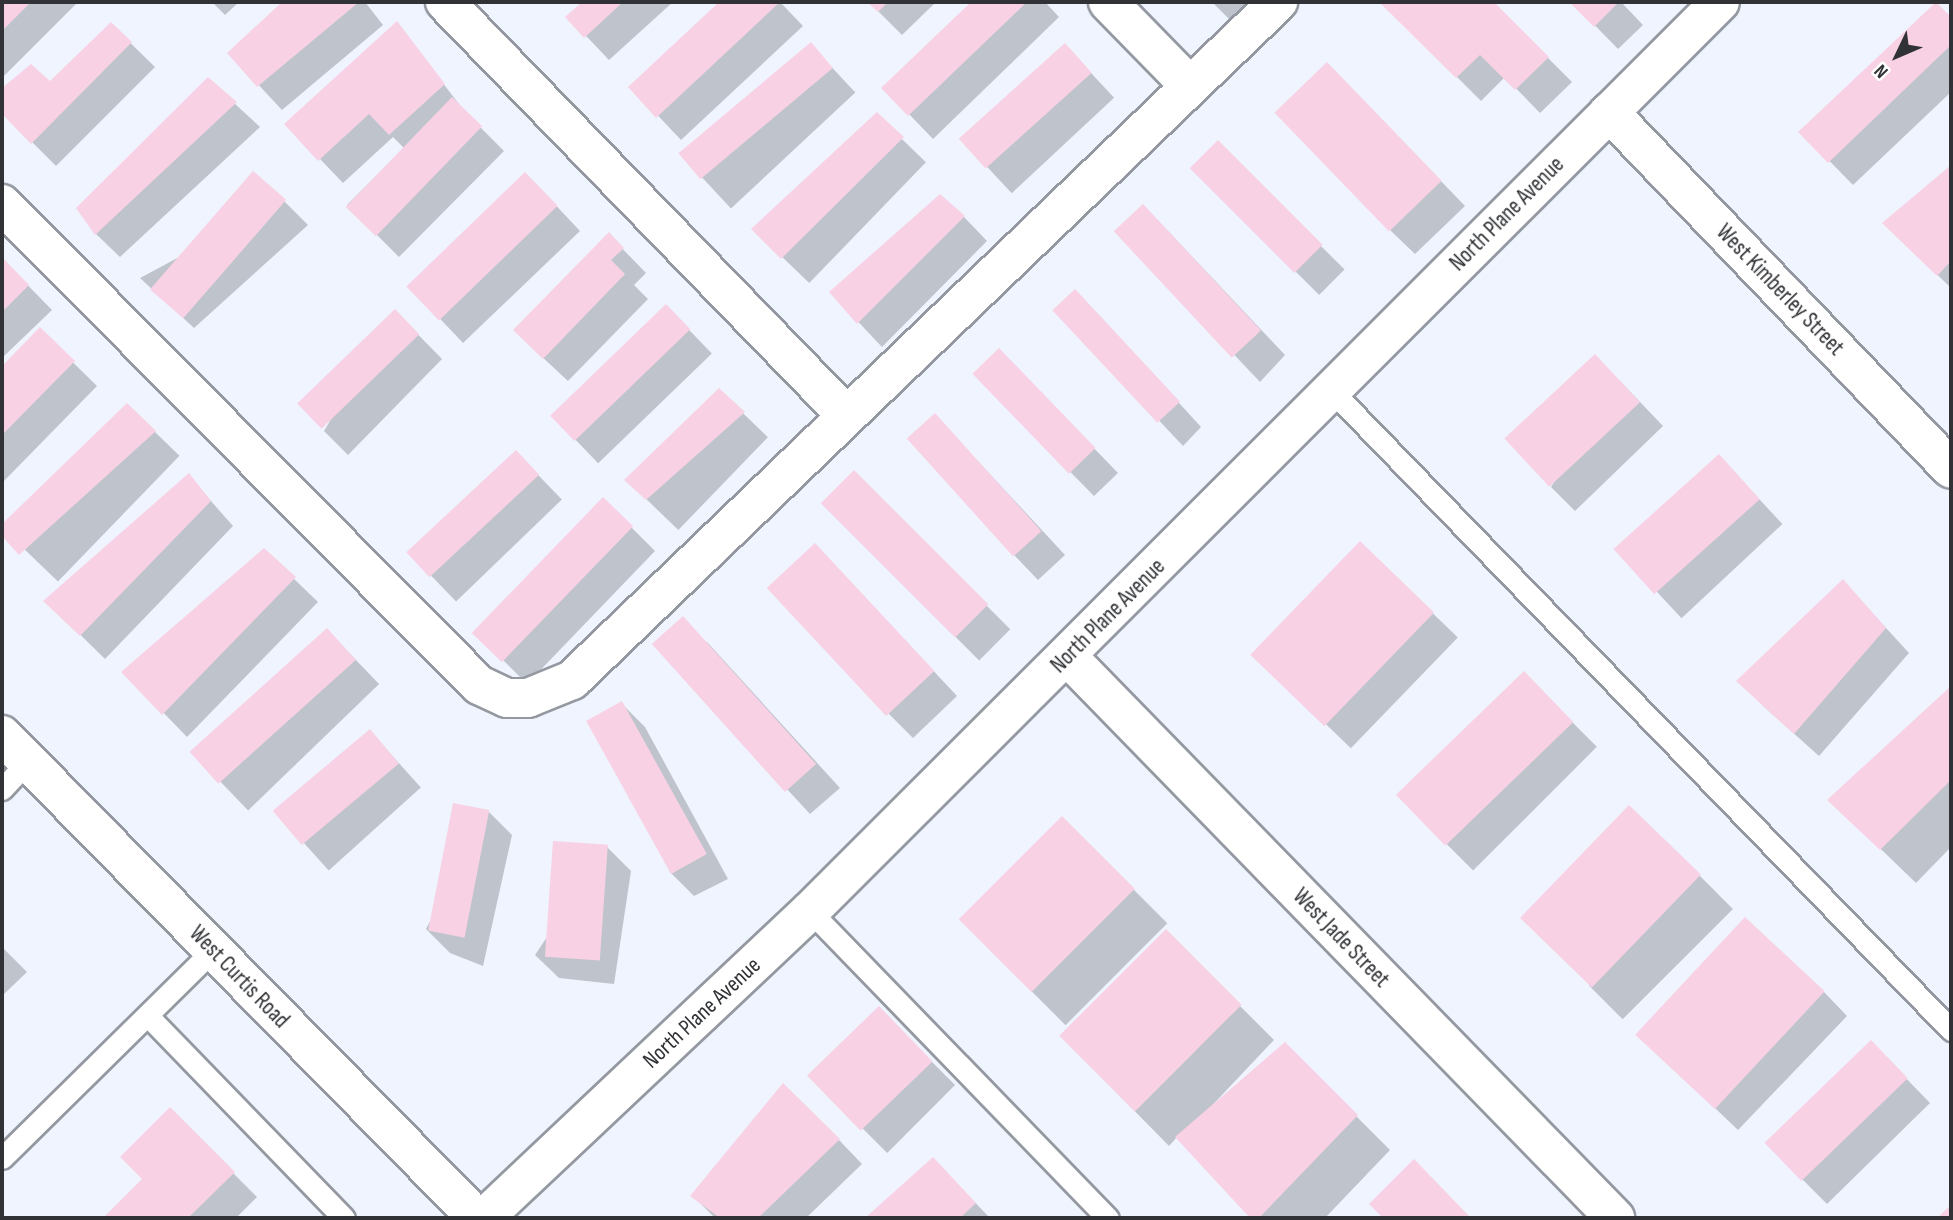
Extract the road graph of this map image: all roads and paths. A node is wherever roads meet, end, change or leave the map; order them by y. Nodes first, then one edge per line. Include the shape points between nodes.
1 (444, 2) edge
2 (1108, 2) edge
3 (1278, 2) edge
4 (1720, 2) edge
5 (1190, 86) junction
6 (1609, 112) junction
7 (2, 204) edge
8 (1332, 391) junction
9 (845, 414) junction
10 (1951, 469) edge
11 (1068, 657) junction
12 (15, 748) edge
13 (2, 789) edge
14 (810, 911) junction
15 (213, 950) junction
16 (149, 1017) junction
17 (1951, 1030) edge
18 (2, 1158) edge
19 (344, 1218) edge
20 (477, 1218) edge
21 (484, 1218) edge
22 (1108, 1218) edge
23 (1615, 1218) edge

1 - 9 street
2 - 5 street
3 - 5 street
4 - 6 street, North Plane Avenue
5 - 9 street
6 - 8 street, North Plane Avenue
6 - 10 street, West Kimberley Street
7 - 9 street via 479,685 507,698 545,694 572,680
8 - 11 street, North Plane Avenue
8 - 17 lane
11 - 14 street, North Plane Avenue
11 - 23 street, West Jade Street
12 - 13 lane
12 - 15 street, West Curtis Road
14 - 21 street, North Plane Avenue
14 - 22 lane
15 - 16 lane
15 - 20 street, West Curtis Road
16 - 18 lane
16 - 19 lane

